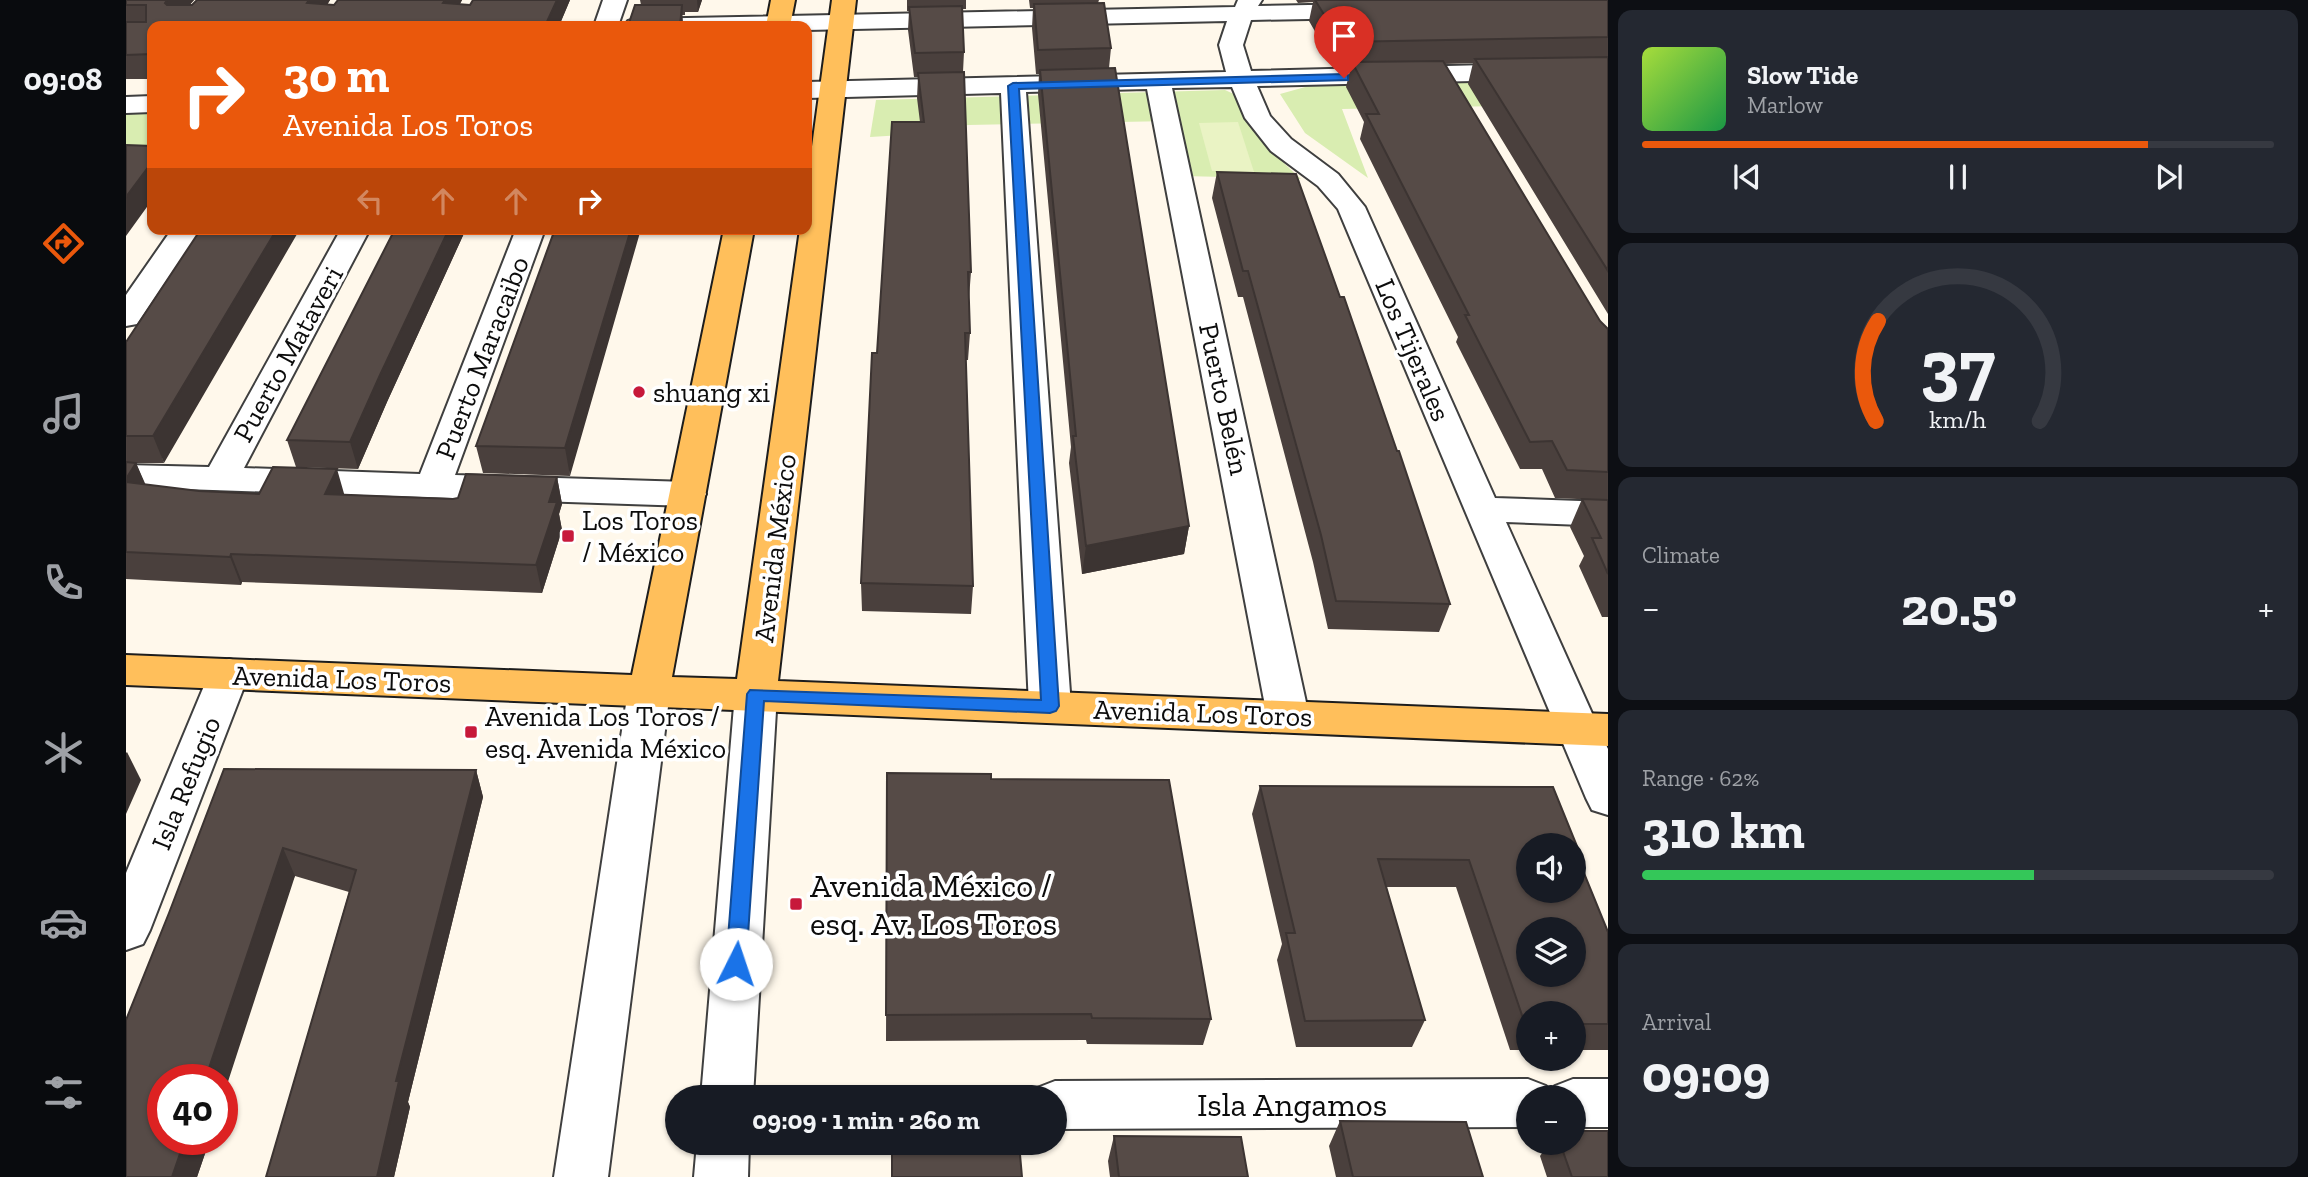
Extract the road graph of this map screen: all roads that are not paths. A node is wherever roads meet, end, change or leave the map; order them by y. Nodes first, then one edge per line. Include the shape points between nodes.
1 (615, 0) edge
2 (1246, 7) edge
3 (1016, 9) edge
4 (843, 11) edge
5 (1381, 11) edge
6 (780, 17) edge
7 (608, 21) edge
8 (716, 21) edge
9 (1597, 71) edge
10 (1242, 80) junction
11 (1158, 82) junction
12 (1013, 86) junction
13 (820, 90) edge
14 (1608, 99) edge
15 (147, 104) edge
16 (126, 105) edge
17 (812, 166) edge
18 (183, 235) edge
19 (353, 235) edge
20 (529, 235) edge
21 (738, 235) edge
22 (805, 235) edge
23 (126, 317) edge
24 (126, 476) edge
25 (220, 479) junction
26 (433, 486) junction
27 (688, 494) junction
28 (1483, 509) junction
29 (1608, 514) edge
30 (126, 670) edge
31 (229, 674) junction
32 (649, 691) junction
33 (756, 694) junction
34 (1050, 706) junction
35 (1288, 716) junction
36 (1593, 729) edge
37 (1608, 798) edge
38 (126, 930) edge
39 (728, 1085) edge
40 (1516, 1103) edge
41 (1586, 1103) edge
42 (1608, 1103) edge
43 (1067, 1105) edge
44 (722, 1155) edge
45 (581, 1177) edge
46 (721, 1177) edge

1 - 7 street
2 - 3 street
2 - 5 street
2 - 10 street, Los Tijerales via 1231,45
3 - 4 street
4 - 6 street
4 - 13 main road, Avenida México
6 - 8 street
9 - 10 street via 1454,87
9 - 14 street
10 - 11 street
10 - 28 street, Los Tijerales via 1268,131 1328,180 1350,207
11 - 12 street
11 - 35 street, Puerto Belén
12 - 13 street
12 - 34 street
13 - 17 main road, Avenida México
15 - 16 street
18 - 23 street
19 - 25 street, Puerto Mataveri
20 - 26 street, Puerto Maracaibo
21 - 27 main road
22 - 33 main road, Avenida México
24 - 25 street
25 - 26 street
26 - 27 street
27 - 32 main road
28 - 29 street
28 - 36 street, Los Tijerales
30 - 31 main road, Avenida Los Toros
31 - 32 main road, Avenida Los Toros
31 - 38 street, Isla Refugio
32 - 33 main road, Avenida Los Toros
32 - 45 street
33 - 34 main road, Avenida Los Toros
33 - 39 street, Avenida México
34 - 35 main road, Avenida Los Toros
35 - 36 main road, Avenida Los Toros
36 - 37 street, Los Tijerales
40 - 43 street, Isla Angamos
41 - 42 street
44 - 46 street

